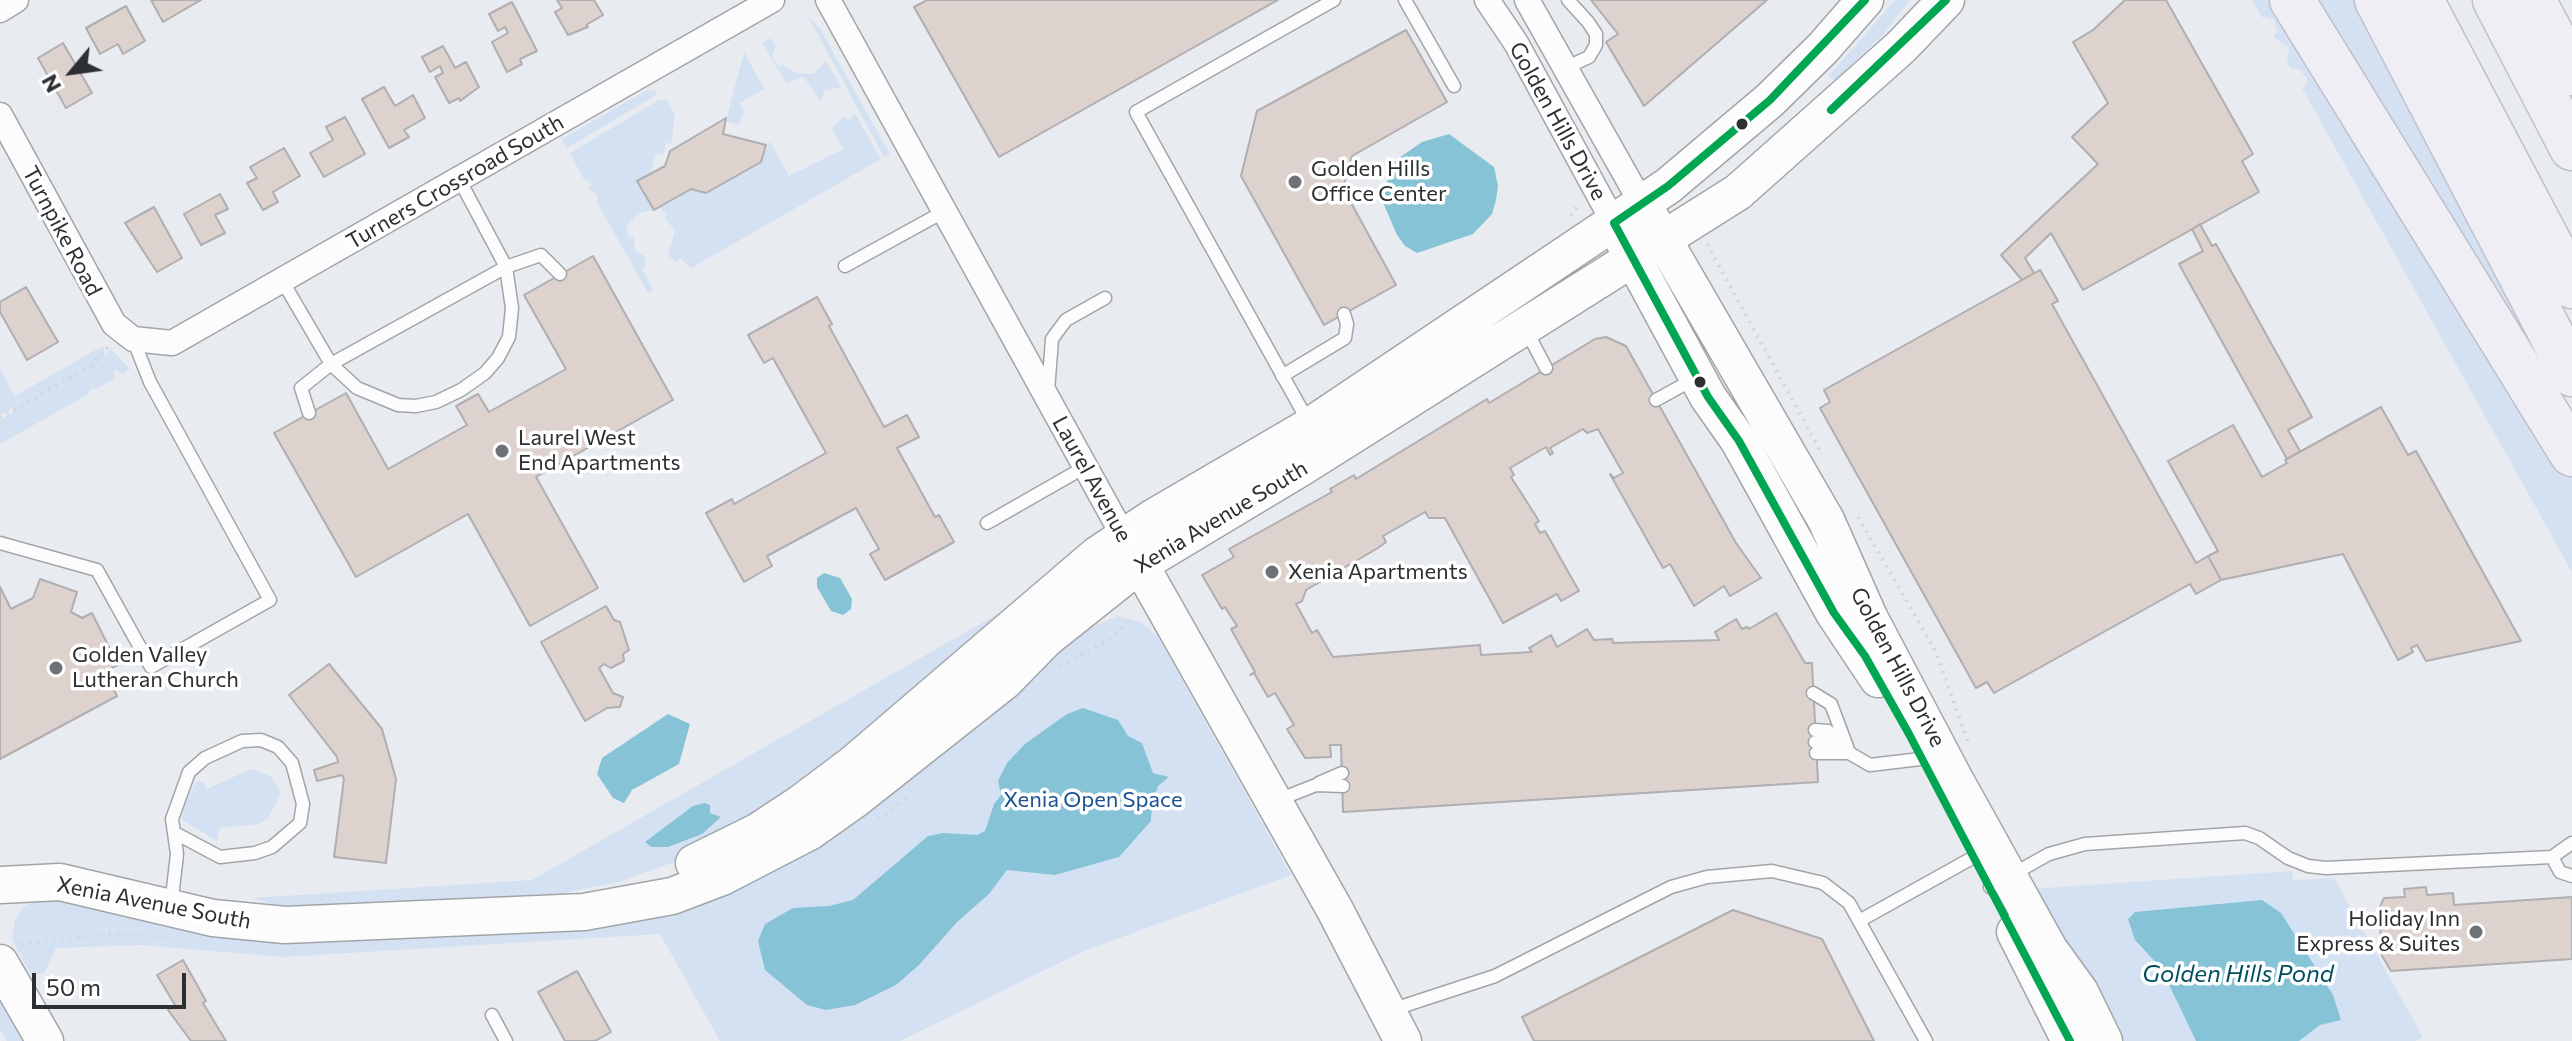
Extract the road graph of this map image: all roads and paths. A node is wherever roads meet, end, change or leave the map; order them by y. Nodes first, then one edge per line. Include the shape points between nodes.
1 (16, 0) edge
2 (772, 0) edge
3 (828, 0) edge
4 (1334, 0) edge
5 (1405, 0) edge
6 (1487, 0) edge
7 (1527, 0) edge
8 (1568, 0) edge
9 (1865, 0) edge
10 (1946, 0) edge
11 (2292, 0) edge
12 (2377, 0) edge
13 (2422, 0) edge
14 (2495, 0) edge
15 (2533, 0) edge
16 (0, 10) edge
17 (1565, 68) junction
18 (2572, 73) edge
19 (1454, 86) dead end
20 (0, 115) edge
21 (2572, 148) edge
22 (459, 179) junction
23 (945, 211) junction
24 (1628, 213) junction
25 (1663, 240) junction
26 (1632, 258) junction
27 (845, 266) dead end
28 (506, 267) junction
29 (560, 274) dead end
30 (283, 282) junction
31 (2572, 286) edge
32 (1105, 298) dead end
33 (1344, 314) dead end
34 (1524, 326) junction
35 (122, 342) junction
36 (331, 364) junction
37 (1546, 368) dead end
38 (2572, 374) edge
39 (1282, 376) junction
40 (1697, 377) junction
41 (1047, 398) junction
42 (1656, 400) dead end
43 (309, 413) dead end
44 (0, 418) edge
45 (1310, 426) junction
46 (2572, 454) edge
47 (1085, 467) junction
48 (987, 523) dead end
49 (0, 543) edge
50 (1132, 551) junction
51 (1127, 621) dead end
52 (1050, 674) dead end
53 (1813, 693) dead end
54 (1816, 742) dead end
55 (1849, 752) junction
56 (1920, 759) junction
57 (1343, 779) dead end
58 (914, 791) dead end
59 (1275, 802) junction
60 (866, 828) dead end
61 (175, 833) junction
62 (2572, 843) edge
63 (2552, 857) junction
64 (1991, 873) junction
65 (2572, 876) edge
66 (0, 885) edge
67 (1859, 921) junction
68 (169, 923) junction
69 (10, 954) edge
70 (492, 1015) dead end
71 (1395, 1026) edge
72 (45, 1041) edge
73 (506, 1041) edge
74 (1926, 1041) edge
75 (2070, 1041) edge
76 (2104, 1041) edge

1 - 16 street
2 - 22 street, Turners Crossroad South
3 - 23 street, Laurel Avenue
4 - 39 lane via 1136,112
5 - 19 lane
6 - 24 street, Golden Hills Drive
7 - 17 street, Golden Hills Drive
8 - 17 lane via 1596,34 1596,45 1589,57
9 - 24 street, Xenia Avenue South via 1770,100
10 - 25 street, Xenia Avenue South via 1751,182
11 - 46 highway
12 - 38 highway
13 - 31 highway
14 - 21 highway
15 - 18 highway
17 - 24 street, Golden Hills Drive
20 - 35 street, Turnpike Road
22 - 28 lane
22 - 30 street, Turners Crossroad South
23 - 27 lane
23 - 41 street, Laurel Avenue
24 - 25 street, Golden Hills Drive
24 - 26 street, Golden Hills Drive
24 - 45 street, Xenia Avenue South
25 - 26 street, Xenia Avenue South
25 - 64 street, Golden Hills Drive via 1826,520
26 - 34 street, Xenia Avenue South
26 - 40 street, Golden Hills Drive
28 - 29 lane via 541,255
28 - 36 lane
28 - 36 lane via 512,308 509,337 485,373 461,390 436,402 398,405 357,388
30 - 35 street, Turners Crossroad South via 187,337 156,344
30 - 36 lane
32 - 41 lane via 1066,320 1052,339
33 - 39 lane via 1345,338
34 - 37 lane
34 - 50 street, Xenia Avenue South via 1302,467
35 - 44 path
35 - 49 lane via 150,382 270,600 151,667 97,570
36 - 43 lane via 301,388
39 - 45 lane
40 - 42 lane
40 - 56 street, Golden Hills Drive via 1739,441 1834,613 1865,656
41 - 47 street, Laurel Avenue
45 - 50 street, Xenia Avenue South
47 - 48 lane
47 - 50 street, Laurel Avenue
50 - 59 street, Laurel Avenue
50 - 68 street, Xenia Avenue South via 1097,555 853,764 757,832 710,857 586,897 451,918 285,925 213,918
51 - 52 path via 1114,636
53 - 55 lane via 1831,704
54 - 55 lane
55 - 56 lane via 1870,765
56 - 64 street, Golden Hills Drive
57 - 59 lane
58 - 60 path
59 - 71 street, Laurel Avenue
61 - 61 lane via 220,857 272,847 300,823 303,804 292,763 278,747 261,740 225,746 189,772 172,819
61 - 68 lane via 177,876
62 - 63 lane
63 - 64 lane via 2326,868 2288,858 2245,833 2085,844
63 - 65 lane via 2560,872
64 - 67 lane
64 - 75 street, Golden Hills Drive
64 - 76 street, Golden Hills Drive via 2080,992
66 - 68 street, Xenia Avenue South via 60,882
67 - 71 lane via 1837,891 1802,875 1743,872 1707,877 1671,887
67 - 74 lane
68 - 69 path
69 - 72 street
70 - 73 lane

